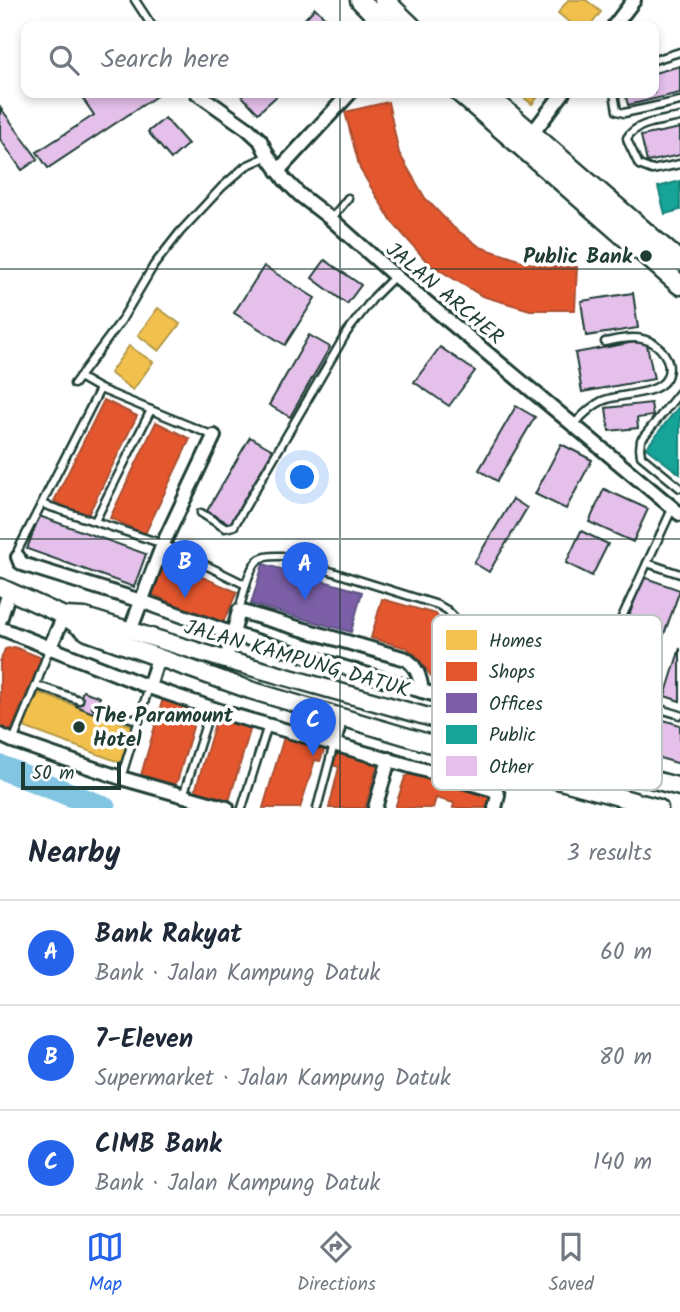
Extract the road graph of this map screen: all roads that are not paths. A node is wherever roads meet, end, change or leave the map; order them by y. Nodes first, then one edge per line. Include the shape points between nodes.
1 (135, 0) edge
2 (360, 0) edge
3 (384, 0) edge
4 (634, 0) edge
5 (149, 21) edge
6 (381, 21) edge
7 (406, 21) edge
8 (618, 21) edge
9 (680, 52) edge
10 (659, 58) edge
11 (204, 98) edge
12 (345, 98) edge
13 (466, 98) edge
14 (490, 98) edge
15 (559, 98) edge
16 (615, 98) edge
17 (680, 101) edge
18 (680, 117) edge
19 (531, 135) junction
20 (268, 156) junction
21 (680, 164) edge
22 (278, 171) junction
23 (348, 198) dead end
24 (331, 219) junction
25 (680, 262) edge
26 (394, 276) junction
27 (680, 285) edge
28 (605, 342) dead end
29 (100, 389) junction
30 (680, 392) edge
31 (151, 410) junction
32 (573, 425) junction
33 (215, 436) joint
34 (680, 488) edge
35 (42, 504) junction
36 (676, 511) edge
37 (201, 513) dead end
38 (95, 521) junction
39 (163, 544) junction
40 (18, 557) joint
41 (647, 563) junction
42 (680, 574) edge
43 (246, 585) junction
44 (4, 589) edge
45 (141, 601) junction
46 (239, 611) junction
47 (452, 615) edge
48 (623, 615) edge
49 (64, 616) junction
50 (0, 620) edge
51 (0, 628) edge
52 (130, 631) junction
53 (233, 634) junction
54 (49, 649) junction
55 (158, 658) junction
56 (226, 660) junction
57 (220, 680) junction
58 (36, 685) junction
59 (149, 687) junction
60 (422, 691) junction
61 (432, 694) edge
62 (79, 700) dead end
63 (96, 706) dead end
64 (211, 708) junction
65 (662, 710) edge
66 (680, 715) edge
67 (341, 716) junction
68 (432, 718) edge
69 (139, 720) junction
70 (268, 725) junction
71 (0, 735) edge
72 (13, 741) junction
73 (334, 744) junction
74 (432, 744) edge
75 (389, 759) junction
76 (432, 772) edge
77 (121, 778) junction
78 (662, 782) edge
79 (680, 787) edge
80 (494, 790) edge
81 (593, 790) edge
82 (183, 796) junction
83 (227, 808) edge
84 (242, 808) edge
85 (317, 808) edge
86 (375, 808) edge
87 (495, 808) edge
88 (659, 808) edge

1 - 5 lane
2 - 6 main road
3 - 7 main road
4 - 8 street
9 - 10 lane
11 - 20 street, JALAN ARCHER via 248,129
12 - 22 street
13 - 27 main road
14 - 19 main road
15 - 19 street
16 - 17 lane via 617,111 624,113
18 - 21 lane via 647,124 627,138 639,165 645,168
19 - 25 main road
20 - 22 street, JALAN ARCHER
20 - 29 lane via 246,166 222,187 154,265 121,321 76,380
22 - 24 street, JALAN ARCHER
23 - 24 lane
24 - 26 street, JALAN ARCHER
26 - 32 street, JALAN ARCHER
26 - 37 lane via 347,332 234,526 225,528
28 - 32 lane via 652,342 667,357 665,381 652,390 600,402
29 - 31 lane
29 - 35 lane
30 - 34 lane via 641,440 640,448 641,456
31 - 33 lane
31 - 38 lane
32 - 36 street, JALAN ARCHER
33 - 39 street
35 - 38 lane
35 - 40 lane
36 - 41 lane
38 - 39 lane
39 - 43 lane
39 - 45 street
40 - 45 street via 25,565
41 - 42 lane
41 - 48 lane
43 - 46 lane
43 - 47 lane via 258,560 282,556 438,605
44 - 49 street, JALAN KAMPUNG DATUK
44 - 50 street
45 - 52 street
45 - 53 street
46 - 53 street
46 - 60 street via 406,659 417,670
49 - 52 street, JALAN KAMPUNG DATUK via 85,617
49 - 54 street
49 - 55 street, JALAN KAMPUNG DATUK via 87,632
51 - 54 street
52 - 56 street, JALAN KAMPUNG DATUK
53 - 56 street
53 - 60 street
54 - 58 lane
54 - 59 street
55 - 57 street, JALAN KAMPUNG DATUK
55 - 59 street
56 - 57 street
56 - 68 street, JALAN KAMPUNG DATUK
57 - 67 street, JALAN KAMPUNG DATUK
58 - 62 lane
58 - 72 lane
59 - 64 street
59 - 69 lane
60 - 61 street
63 - 69 lane
64 - 70 street
64 - 82 lane
65 - 66 lane
67 - 73 street
67 - 74 street, JALAN KAMPUNG DATUK
69 - 77 lane
70 - 73 street
70 - 84 lane
71 - 72 street
72 - 77 street
73 - 75 street
73 - 85 lane
75 - 76 street
75 - 86 street
77 - 82 street
78 - 79 street, JALAN KAMPUNG DATUK
80 - 87 street via 498,794
81 - 88 street, JALAN KAMPUNG DATUK
82 - 83 street

